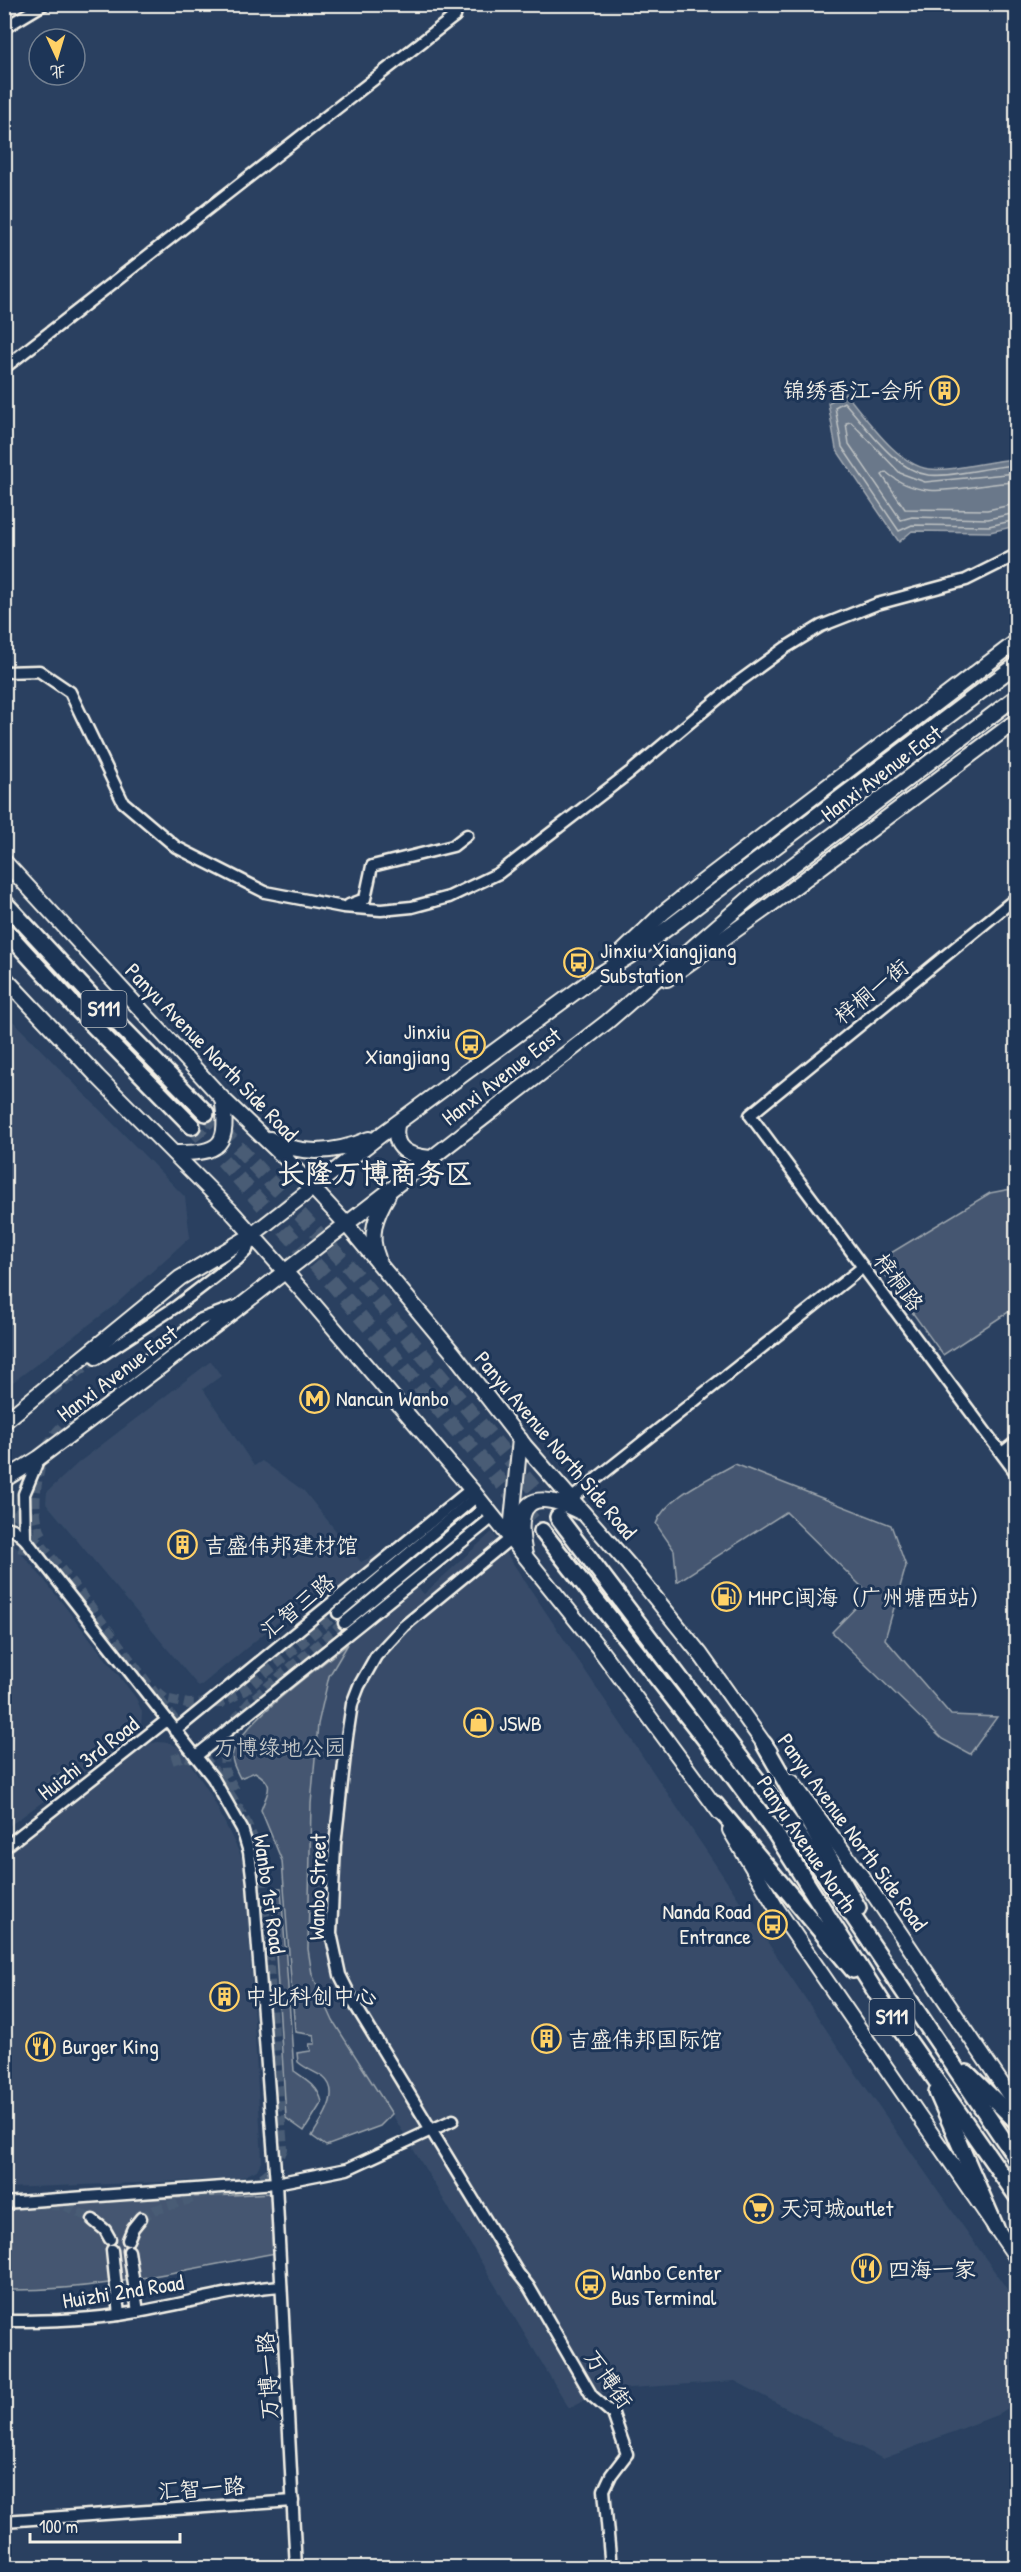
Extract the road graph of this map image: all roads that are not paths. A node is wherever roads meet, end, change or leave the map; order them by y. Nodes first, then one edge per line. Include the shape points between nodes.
1 (44, 4) edge
2 (442, 4) edge
3 (455, 10) edge
4 (4, 28) edge
5 (4, 368) edge
6 (1017, 555) edge
7 (1017, 642) edge
8 (1017, 666) edge
9 (4, 672) edge
10 (1017, 697) edge
11 (1017, 721) edge
12 (467, 835) dead end
13 (4, 861) edge
14 (1017, 898) edge
15 (4, 902) edge
16 (343, 907) junction
17 (4, 929) edge
18 (597, 976) junction
19 (4, 977) edge
20 (606, 1022) junction
21 (222, 1098) junction
22 (206, 1113) tunnel mouth
23 (750, 1115) joint
24 (397, 1125) junction
25 (192, 1126) tunnel mouth
26 (258, 1132) junction
27 (382, 1134) junction
28 (174, 1153) junction
29 (430, 1158) junction
30 (393, 1187) junction
31 (314, 1188) junction
32 (346, 1224) junction
33 (252, 1235) junction
34 (863, 1267) junction
35 (383, 1268) junction
36 (285, 1270) junction
37 (241, 1305) junction
38 (96, 1359) tunnel mouth
39 (114, 1386) tunnel mouth
40 (20, 1409) junction
41 (4, 1412) edge
42 (4, 1422) edge
43 (520, 1439) junction
44 (1017, 1442) edge
45 (1002, 1453) junction
46 (39, 1458) junction
47 (1017, 1473) edge
48 (4, 1480) edge
49 (571, 1499) junction
50 (482, 1502) junction
51 (584, 1514) junction
52 (558, 1517) tunnel mouth
53 (4, 1527) edge
54 (542, 1531) tunnel mouth
55 (25, 1539) junction
56 (510, 1539) junction
57 (526, 1558) junction
58 (338, 1613) tunnel mouth
59 (345, 1623) tunnel mouth
60 (167, 1720) junction
61 (175, 1731) junction
62 (764, 1744) junction
63 (196, 1756) junction
64 (715, 1804) junction
65 (4, 1848) edge
66 (900, 1987) junction
67 (889, 2013) junction
68 (943, 2049) junction
69 (923, 2062) junction
70 (1017, 2105) edge
71 (453, 2120) dead end
72 (1017, 2121) edge
73 (431, 2129) junction
74 (1017, 2158) edge
75 (276, 2183) junction
76 (1017, 2195) edge
77 (4, 2203) edge
78 (141, 2218) tunnel mouth
79 (93, 2220) tunnel mouth
80 (996, 2228) junction
81 (1017, 2257) edge
82 (281, 2286) junction
83 (138, 2312) junction
84 (119, 2315) junction
85 (4, 2321) edge
86 (293, 2501) junction
87 (4, 2521) edge
88 (296, 2568) edge
89 (611, 2568) edge

1 - 4 street
2 - 3 street
3 - 5 street
6 - 16 street via 966,580 877,604 821,626 785,648 500,873 449,897 412,907
7 - 18 main road via 664,912
8 - 18 main road, Hanxi Avenue East via 636,952
9 - 16 street via 39,671 70,692 123,802 176,847 265,892
10 - 20 main road, Hanxi Avenue East via 752,896
11 - 20 main road
12 - 16 street via 453,846 372,866 365,899
13 - 21 main road, Panyu Avenue North Side Road
14 - 23 street, 梓桐一街
15 - 22 highway, S111
17 - 25 highway, S111
18 - 24 main road, Hanxi Avenue East
19 - 28 main road
20 - 29 main road, Hanxi Avenue East
21 - 26 main road, Panyu Avenue North Side Road
21 - 28 main road via 226,1120 224,1136 216,1147 198,1154
23 - 34 street, 梓桐路
24 - 27 main road, Hanxi Avenue East
24 - 29 main road via 398,1143 414,1156
26 - 27 main road via 289,1148 312,1152 358,1144
26 - 31 main road, Panyu Avenue North Side Road
27 - 31 main road, Hanxi Avenue East
28 - 33 main road
29 - 30 main road, Hanxi Avenue East
30 - 32 main road, Hanxi Avenue East
30 - 35 main road via 373,1227 372,1239
31 - 32 main road, Panyu Avenue North Side Road
31 - 33 main road, Hanxi Avenue East
32 - 35 main road, Panyu Avenue North Side Road
32 - 36 main road, Hanxi Avenue East
33 - 36 main road
33 - 38 street via 247,1250 238,1259 177,1306
33 - 40 main road, Hanxi Avenue East via 180,1278
34 - 45 street, 梓桐路
34 - 49 street
35 - 43 main road, Panyu Avenue North Side Road
36 - 37 main road, Hanxi Avenue East
36 - 50 main road
37 - 39 street via 199,1320
37 - 46 main road, Hanxi Avenue East
40 - 41 street
40 - 42 main road, Hanxi Avenue East
43 - 49 main road, Panyu Avenue North Side Road
43 - 56 main road
44 - 45 street
45 - 47 street, 梓桐路
46 - 48 main road, Hanxi Avenue East
46 - 55 street via 24,1494
49 - 51 main road, Panyu Avenue North Side Road
50 - 56 main road
50 - 58 street
50 - 59 street
50 - 61 street, 汇智三路
50 - 63 street
51 - 57 main road via 546,1500 527,1507 520,1520
51 - 62 main road, Panyu Avenue North Side Road via 701,1655
52 - 66 highway, Panyu Avenue North / S111 via 790,1823
53 - 55 street
54 - 67 highway, Panyu Avenue North / S111 via 720,1757 768,1824
55 - 60 street, Wanbo 1st Road
56 - 57 main road
56 - 73 street, Wanbo Street via 418,1613 383,1648 359,1686 348,1728 335,1845 331,1933 340,1975 354,2003
57 - 64 main road
60 - 61 street, Wanbo 1st Road
60 - 65 street, Huizhi 3rd Road
61 - 63 street, Wanbo 1st Road
62 - 66 highway
62 - 70 main road, Panyu Avenue North Side Road via 862,1877
63 - 75 street, Wanbo 1st Road via 234,1813 249,1852
64 - 67 highway
64 - 80 main road via 777,1909
66 - 68 highway, Panyu Avenue North / S111
67 - 69 highway, Panyu Avenue North / S111
68 - 72 highway
68 - 74 highway, Panyu Avenue North / S111
69 - 76 highway, Panyu Avenue North / S111
69 - 80 highway
71 - 73 street
73 - 75 street via 347,2169
73 - 89 street, Wanbo Street via 592,2396 613,2414 627,2454 604,2490
75 - 77 street
75 - 82 street, 万博一路
78 - 83 street via 133,2228 128,2246
79 - 84 street via 105,2230 111,2245
80 - 81 main road
82 - 83 street, Huizhi 2nd Road via 246,2288
82 - 86 street, 万博一路
83 - 84 street, Huizhi 2nd Road
84 - 85 street, Huizhi 2nd Road via 68,2321
86 - 87 street, 汇智一路
86 - 88 street, 万博一路

